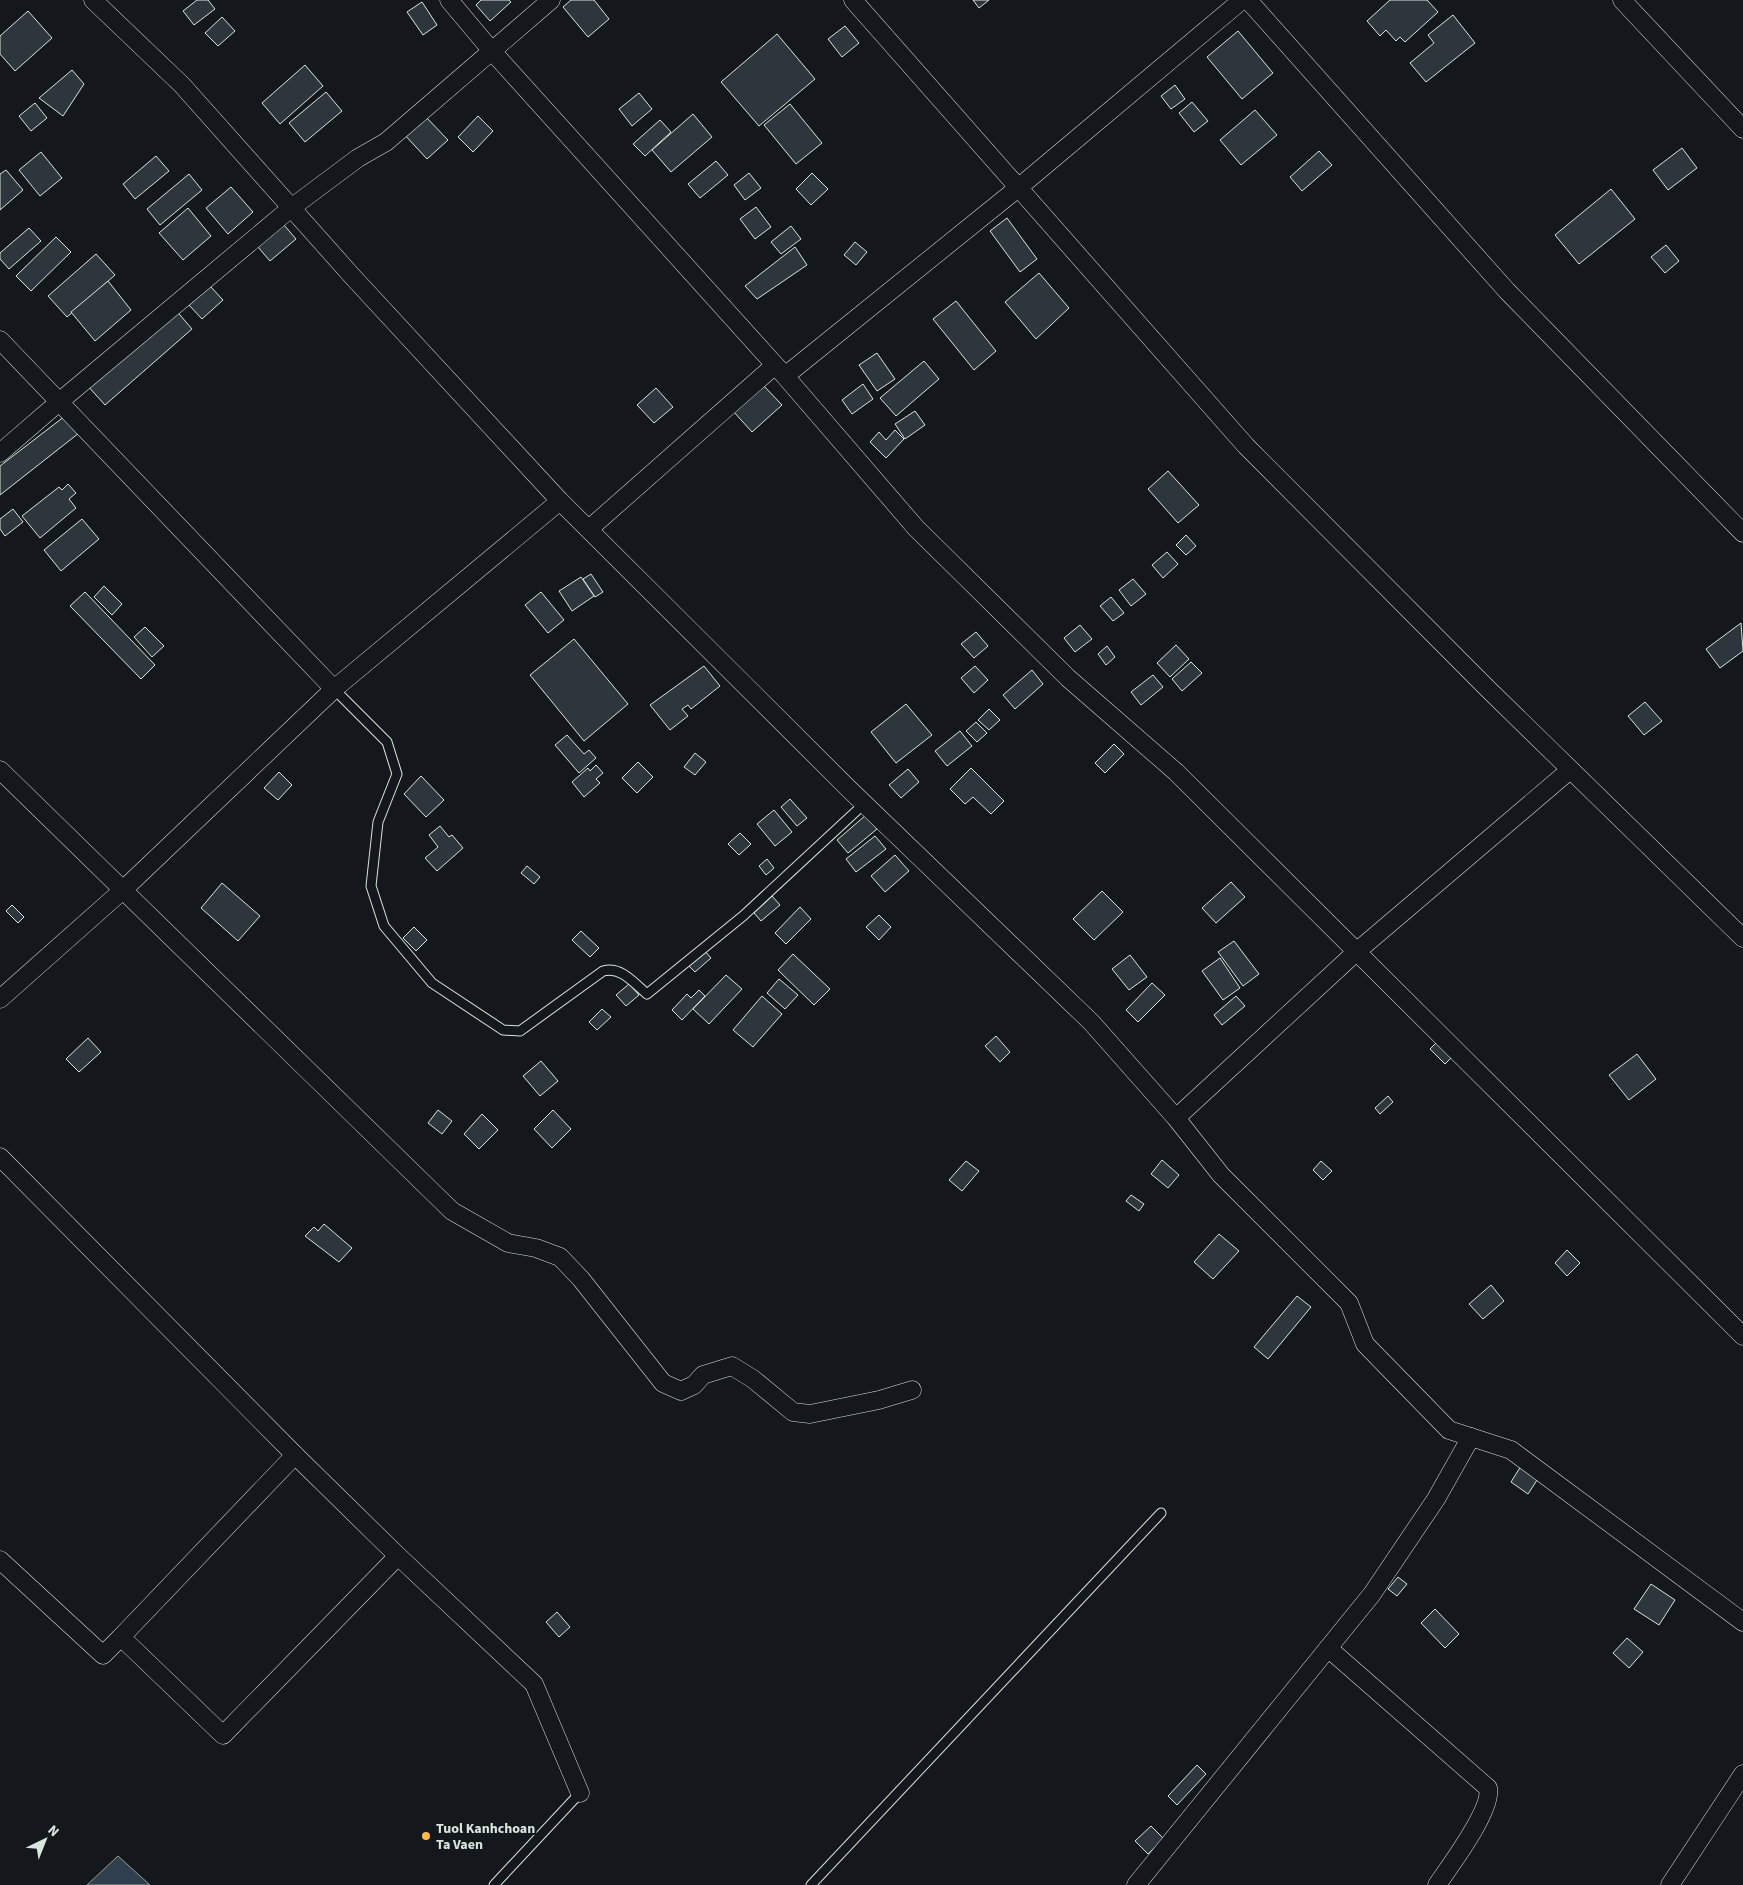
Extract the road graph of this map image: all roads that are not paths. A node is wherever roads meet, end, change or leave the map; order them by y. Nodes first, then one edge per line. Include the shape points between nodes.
1 (93, 0) edge
2 (448, 0) edge
3 (550, 0) edge
4 (853, 0) edge
5 (1242, 0) edge
6 (1248, 0) edge
7 (1622, 0) edge
8 (490, 50) junction
9 (1743, 129) edge
10 (1018, 188) junction
11 (291, 208) junction
12 (0, 340) edge
13 (780, 370) junction
14 (58, 402) junction
15 (0, 453) edge
16 (560, 501) junction
17 (589, 529) junction
18 (1743, 533) edge
19 (334, 689) junction
20 (0, 770) edge
21 (1570, 770) junction
22 (865, 803) junction
23 (124, 889) junction
24 (1743, 938) edge
25 (1355, 953) junction
26 (0, 999) edge
27 (1176, 1118) junction
28 (0, 1156) edge
29 (1743, 1336) edge
30 (912, 1390) dead end
31 (1471, 1437) junction
32 (295, 1455) junction
33 (1161, 1513) dead end
34 (398, 1556) junction
35 (0, 1560) edge
36 (1743, 1622) edge
37 (121, 1637) junction
38 (1328, 1648) junction
39 (1743, 1774) edge
40 (580, 1793) joint
41 (494, 1885) edge
42 (811, 1885) edge
43 (1136, 1885) edge
44 (1437, 1885) edge
45 (1670, 1885) edge

1 - 11 street via 182,85
2 - 8 street
3 - 8 street
4 - 10 street
5 - 10 street
6 - 18 street via 1507,291
7 - 9 street
8 - 11 street via 386,142 358,158
8 - 13 street
10 - 13 street
10 - 21 street via 1246,446
11 - 14 street
11 - 16 street
12 - 14 street
13 - 17 street
13 - 25 street via 916,528 1068,678 1176,772
14 - 15 street
14 - 19 street
16 - 17 street
16 - 19 street
17 - 22 street
19 - 22 lane via 387,742 398,774 378,822 372,859 370,886 384,926 432,983 503,1030 520,1031 610,969 620,971 647,994 743,916
19 - 23 street
20 - 23 street
21 - 24 street
21 - 25 street
22 - 27 street via 1091,1022
23 - 26 street
23 - 30 street via 452,1211 508,1243 560,1257 663,1384 681,1391 694,1385 703,1375 732,1366 793,1412 810,1414
25 - 27 street
25 - 29 street
27 - 31 street via 1221,1175 1349,1303 1365,1344 1377,1357 1449,1430
28 - 32 street
31 - 36 street via 1511,1450
31 - 38 street via 1436,1499 1372,1594
32 - 34 street
32 - 37 street
33 - 42 lane
34 - 37 street via 223,1735
34 - 40 street via 534,1684
35 - 37 street via 103,1655
38 - 43 street
38 - 44 street via 1488,1788 1490,1795 1485,1806
39 - 45 street
40 - 41 lane

